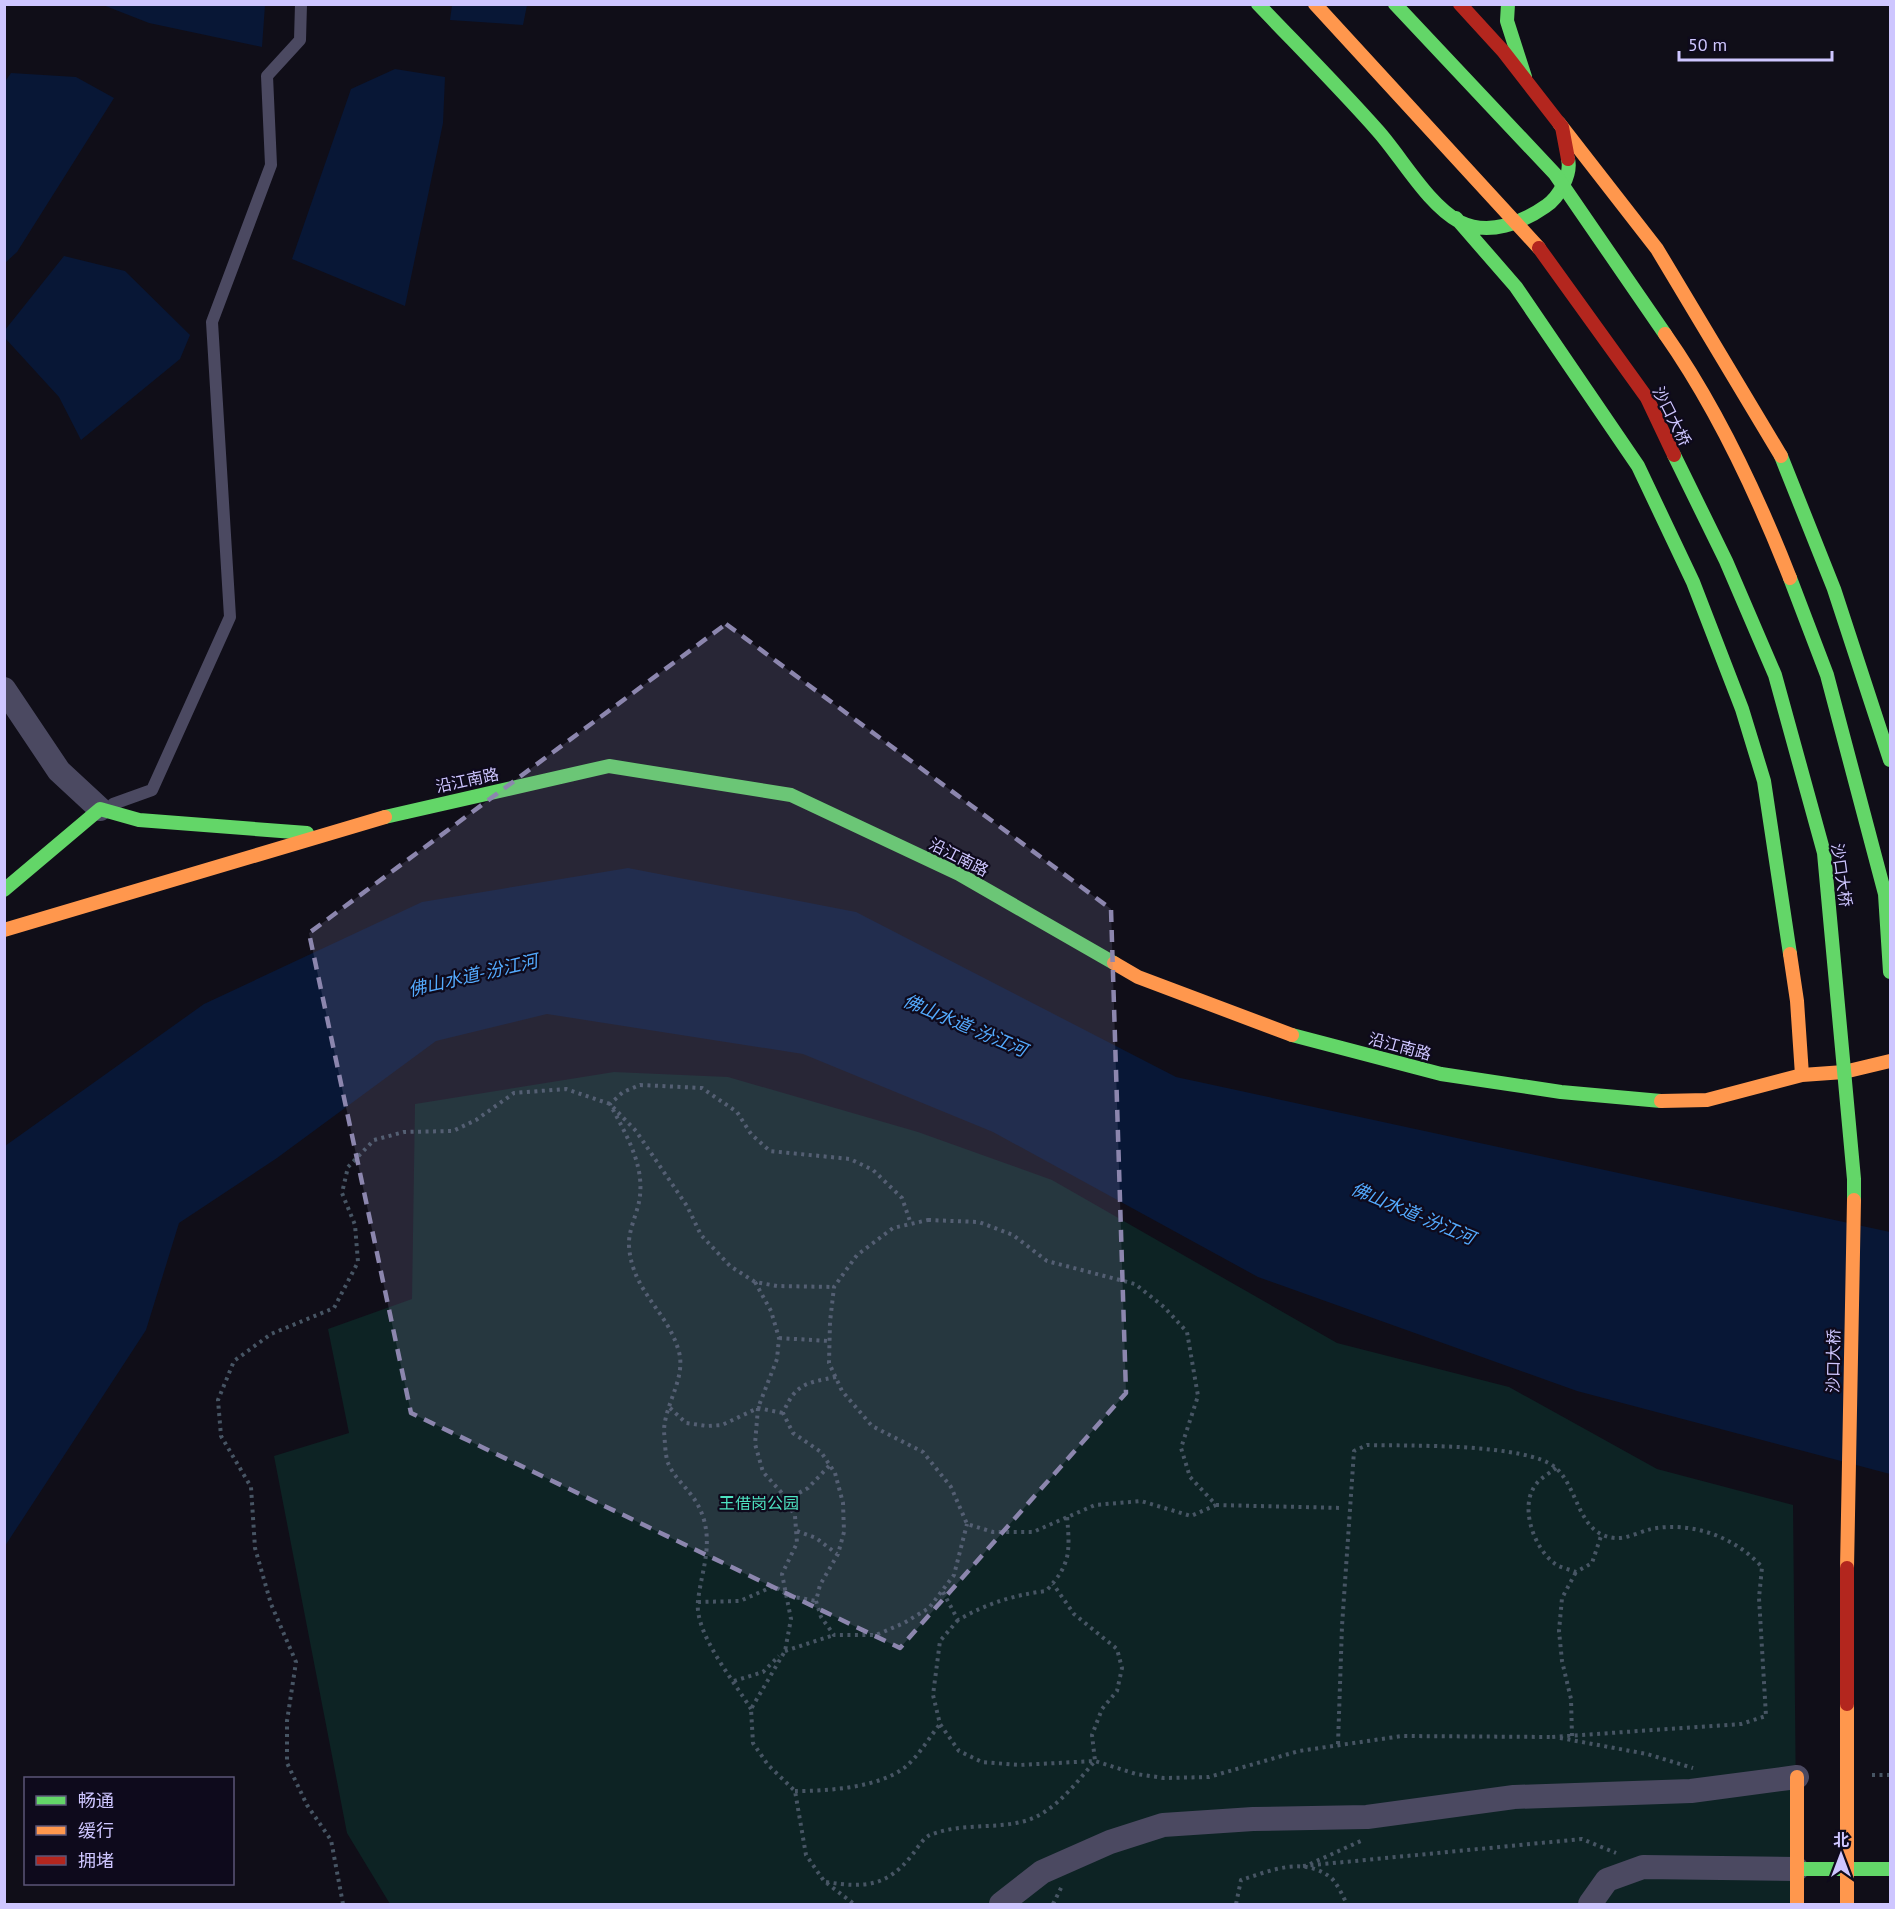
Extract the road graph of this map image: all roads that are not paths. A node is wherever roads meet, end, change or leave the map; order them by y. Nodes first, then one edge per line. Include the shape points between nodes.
1 (301, 4) edge
2 (1258, 4) edge
3 (1315, 4) edge
4 (1395, 4) edge
5 (1460, 4) edge
6 (1508, 4) edge
7 (1525, 79) junction
8 (1559, 123) junction
9 (1456, 218) junction
10 (4, 689) edge
11 (1890, 760) edge
12 (100, 809) junction
13 (327, 834) junction
14 (4, 890) edge
15 (4, 930) edge
16 (1890, 972) edge
17 (1890, 1061) edge
18 (1802, 1075) junction
19 (1797, 1777) joint
20 (1797, 1869) junction
21 (1890, 1869) edge
22 (1000, 1905) edge
23 (1590, 1905) edge
24 (1797, 1905) edge
25 (1847, 1905) edge

1 - 12 lane via 300,40 267,76 271,165 212,322 230,617 152,790
2 - 9 main road via 1378,130 1435,201
3 - 25 main road, 沙口大桥, bridge via 1545,255 1647,398 1726,561 1775,675 1824,853 1854,1179 1846,1500
4 - 16 main road, 沙口大桥, bridge via 1555,174 1694,375 1771,530 1827,675 1885,894
5 - 7 main road
6 - 7 main road via 1507,21
7 - 8 main road
8 - 9 main road via 1570,167 1555,200 1530,217 1494,230
8 - 11 main road via 1656,249 1786,465 1834,589
9 - 18 main road via 1516,287 1638,466 1693,582 1742,709 1764,781 1797,1001
10 - 12 street via 58,771
12 - 13 main road via 139,820
12 - 14 main road
13 - 15 main road, 沿江南路
13 - 18 main road, 沿江南路 via 408,810 609,766 791,795 959,874 1138,977 1275,1030 1441,1074 1649,1101 1707,1100
17 - 18 main road, 沿江南路 via 1844,1072
19 - 20 main road
19 - 22 street via 1691,1791 1514,1797 1367,1817 1253,1819 1163,1826 1110,1842 1042,1872
20 - 21 main road
20 - 23 street via 1643,1867 1607,1880
20 - 24 main road

